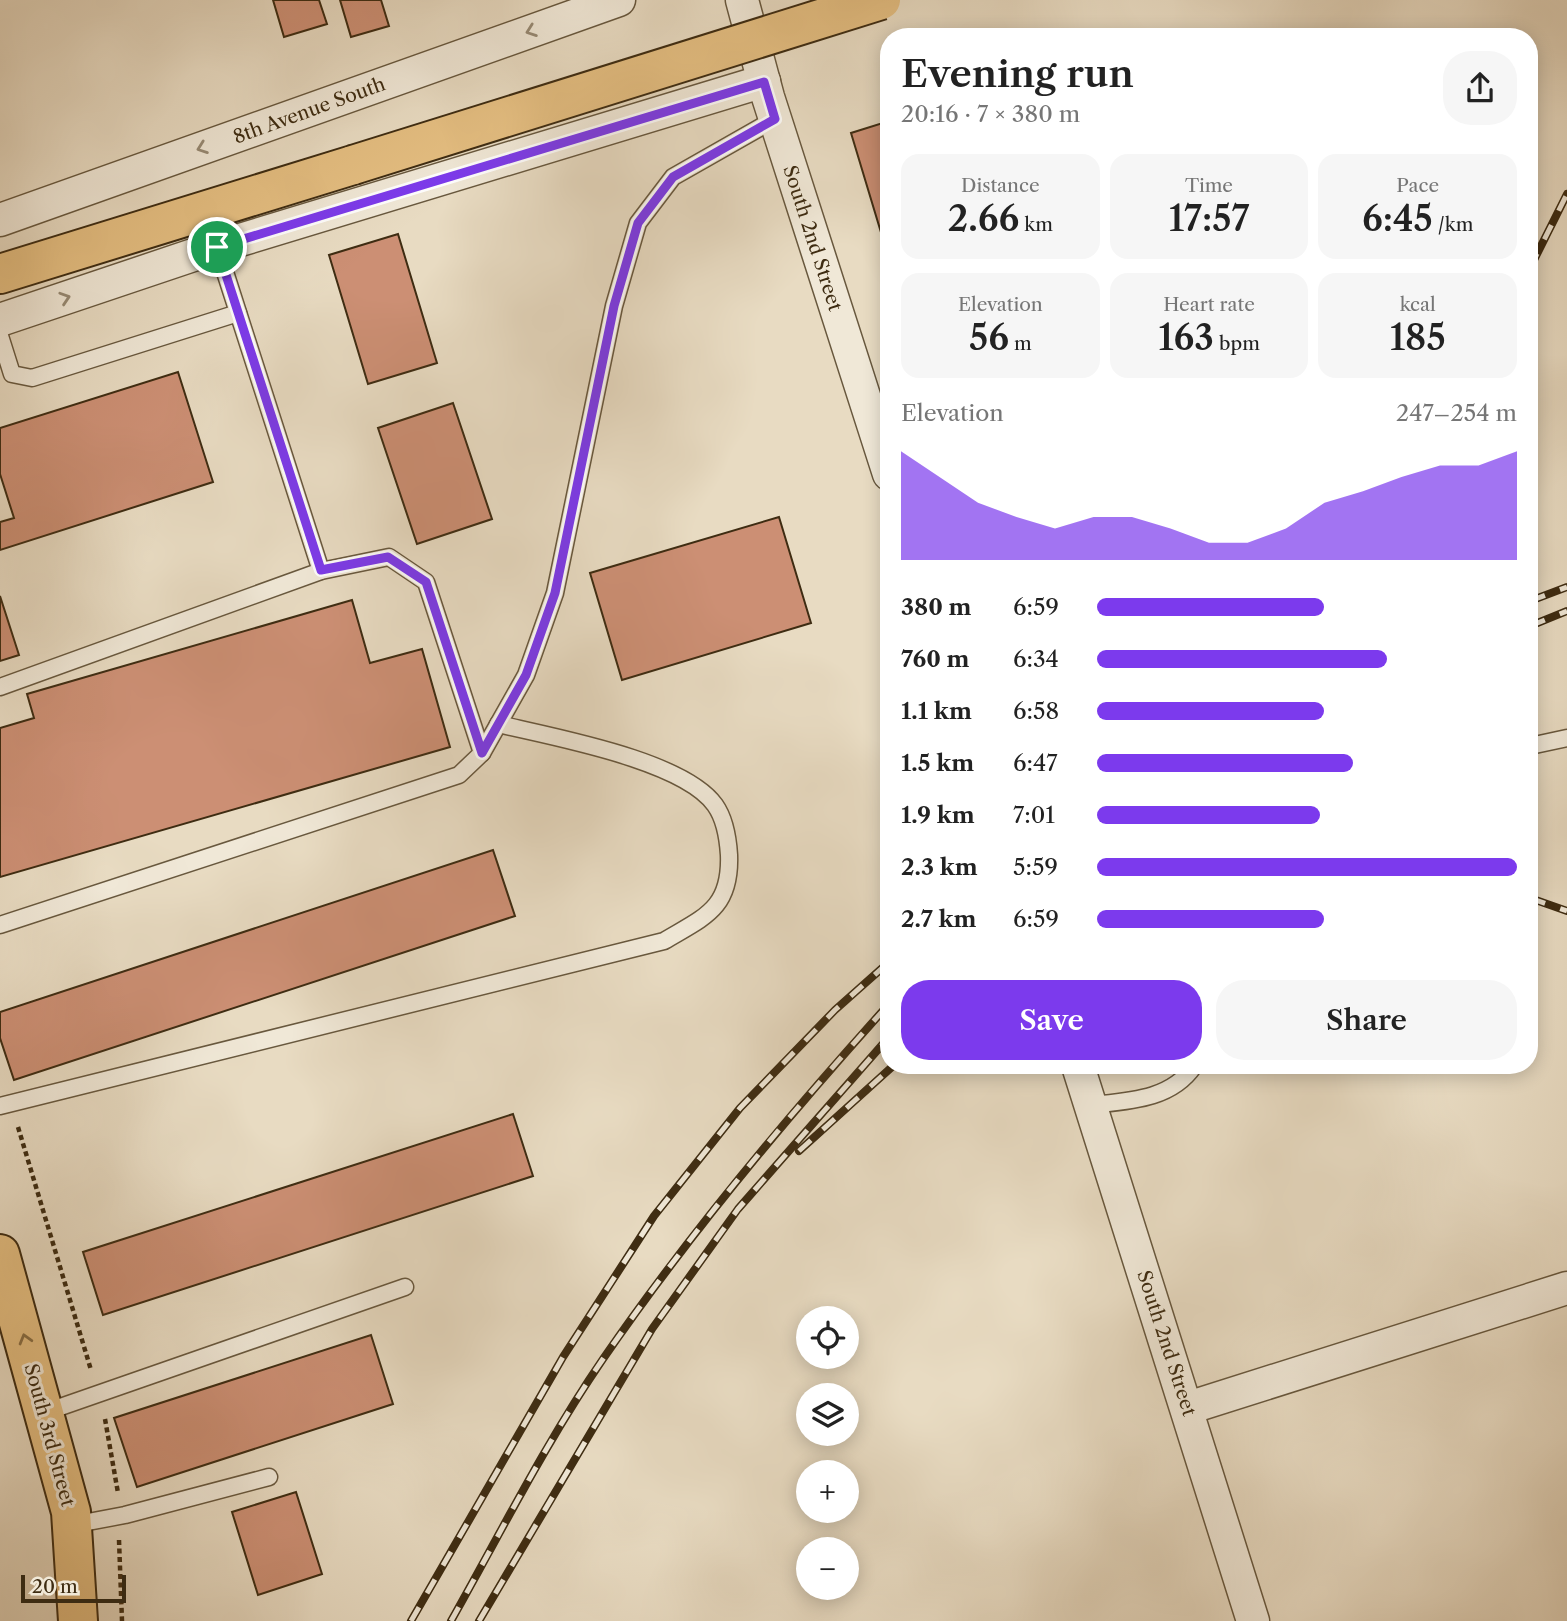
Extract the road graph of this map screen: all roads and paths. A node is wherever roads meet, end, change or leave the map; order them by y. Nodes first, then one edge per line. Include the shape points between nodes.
1 (619, 0) edge
2 (742, 0) edge
3 (881, 0) edge
4 (764, 82) junction
5 (775, 119) junction
6 (0, 220) edge
7 (217, 247) junction
8 (0, 274) edge
9 (238, 313) junction
10 (0, 320) edge
11 (0, 336) edge
12 (880, 446) edge
13 (321, 570) junction
14 (0, 687) edge
15 (498, 724) junction
16 (1567, 738) edge
17 (1538, 744) edge
18 (482, 753) junction
19 (0, 925) edge
20 (1081, 1074) edge
21 (1188, 1074) edge
22 (5, 1105) edge
23 (1091, 1105) junction
24 (0, 1254) edge
25 (405, 1287) dead end
26 (1567, 1288) edge
27 (98, 1392) junction
28 (1188, 1408) junction
29 (46, 1412) junction
30 (269, 1477) dead end
31 (119, 1517) junction
32 (72, 1525) junction
33 (78, 1621) edge
34 (122, 1621) edge
35 (1253, 1621) edge

1 -> 6 street, 8th Avenue South
2 - 4 street, South 2nd Street
3 - 8 highway, bridge
4 - 5 street, South 2nd Street
4 - 7 street
5 - 12 street, South 2nd Street
5 - 15 lane via 673,177 638,223 614,306 555,593 526,675
7 - 9 lane
10 -> 7 street
9 - 11 lane via 32,378 12,374
9 - 13 lane
13 - 14 lane
13 - 18 lane via 388,557 426,582
15 - 18 lane
15 - 22 lane via 598,748 690,780 716,805 728,835 729,875 714,912 664,941
16 - 17 lane
18 - 19 lane via 459,775
20 - 23 street, South 2nd Street
21 - 23 lane via 1149,1098
22 - 27 path
23 - 28 street, South 2nd Street
29 -> 24 highway, South 3rd Street
25 - 27 lane
26 - 28 street
27 - 29 lane
27 - 31 path
28 - 35 street, South 2nd Street
29 - 32 highway, South 3rd Street
30 - 31 lane
31 - 32 lane
31 - 34 path
32 - 33 highway, South 3rd Street

